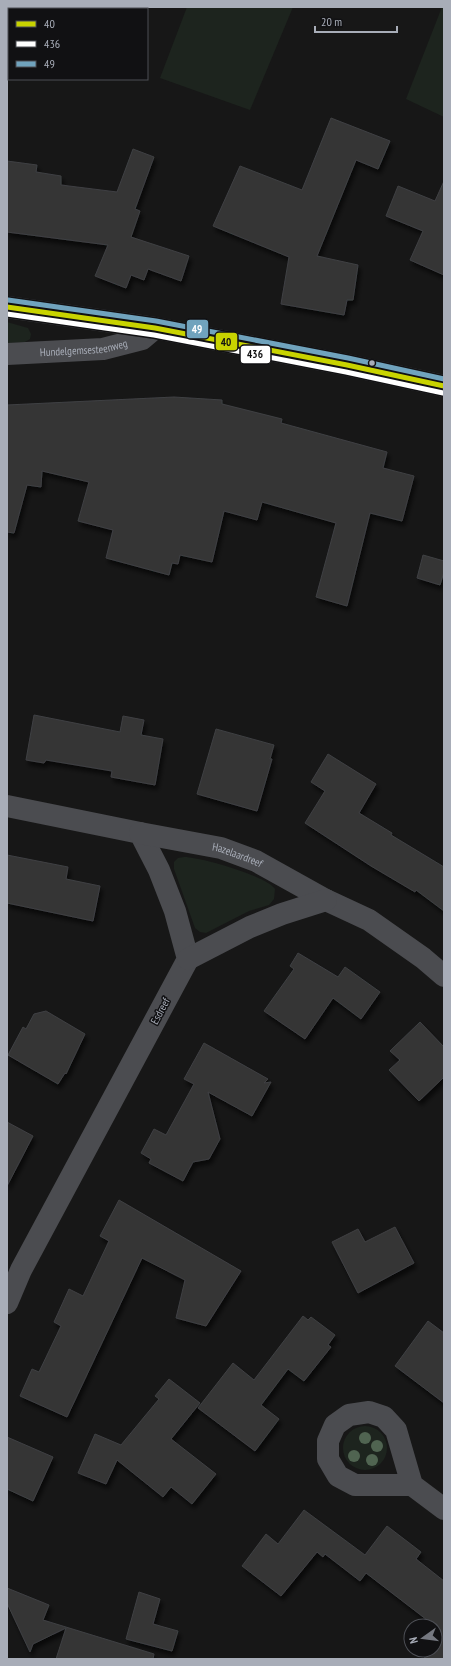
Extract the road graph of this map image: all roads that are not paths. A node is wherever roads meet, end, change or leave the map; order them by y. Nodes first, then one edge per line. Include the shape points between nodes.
1 (7, 307) edge
2 (155, 328) junction
3 (7, 354) edge
4 (444, 386) edge
5 (7, 806) edge
6 (140, 833) junction
7 (326, 900) junction
8 (188, 959) junction
9 (444, 976) edge
10 (14, 1267) edge
11 (7, 1303) edge
12 (412, 1485) dead end
13 (444, 1509) edge

1 - 2 main road, Hundelgemsesteenweg
2 - 3 street, Hundelgemsesteenweg via 142,339 103,349
2 - 4 main road, Hundelgemsesteenweg
5 - 6 street
6 - 7 street, Hazelaardreef via 221,848 256,861
6 - 8 street via 175,911
7 - 8 street via 250,927
7 - 9 street, Hazelaardreef via 369,920
8 - 10 street, Esdreef
10 - 11 street, Esdreef
12 - 13 street

